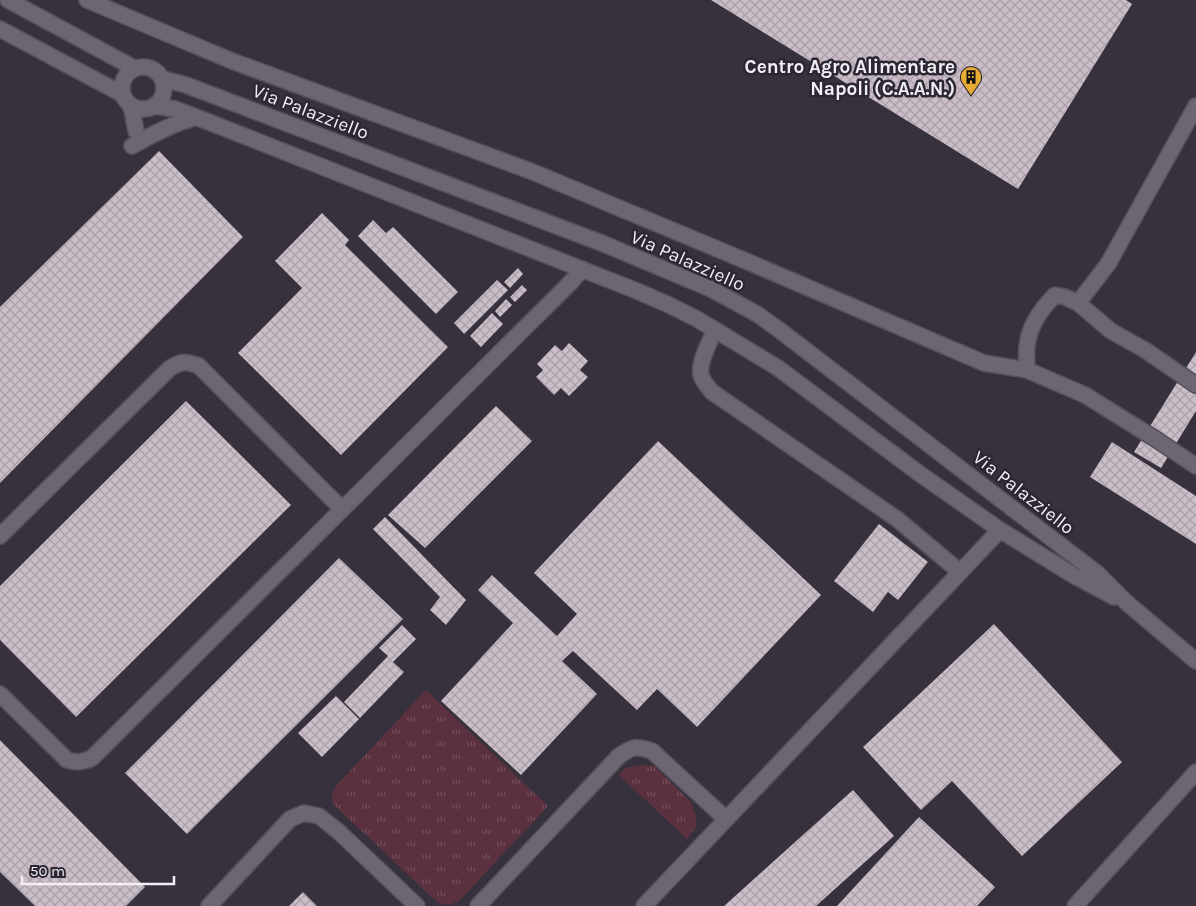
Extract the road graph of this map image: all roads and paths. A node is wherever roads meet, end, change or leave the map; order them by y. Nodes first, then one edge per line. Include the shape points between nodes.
1 (8, 0) edge
2 (87, 0) edge
3 (0, 29) edge
4 (134, 68) junction
5 (163, 78) junction
6 (137, 103) junction
7 (1196, 106) edge
8 (196, 118) junction
9 (132, 146) dead end
10 (582, 269) junction
11 (1078, 303) junction
12 (715, 330) junction
13 (1027, 370) junction
14 (1194, 384) edge
15 (1196, 466) edge
16 (342, 509) junction
17 (1000, 530) junction
18 (0, 536) edge
19 (960, 572) junction
20 (1127, 603) junction
21 (1196, 661) edge
22 (0, 694) edge
23 (1196, 772) edge
24 (726, 819) junction
25 (209, 906) edge
26 (417, 906) edge
27 (478, 906) edge
28 (644, 906) edge
29 (1075, 906) edge

1 - 4 street
2 - 13 street via 232,61 533,172 984,363
3 - 6 street, Via Palazziello
4 - 5 street via 153,69
4 - 6 street via 123,79 122,86
5 - 6 street via 164,94 160,101
5 - 20 street, Via Palazziello via 595,241 711,289 757,314 1098,574
6 - 8 street, Via Palazziello via 175,109
7 - 11 street via 1108,264
8 - 9 street via 152,134
8 - 10 street, Via Palazziello
10 - 12 street, Via Palazziello via 667,304
10 - 16 street
11 - 13 street via 1054,295 1044,305 1027,345
11 - 14 street via 1111,331
12 - 17 street, Via Palazziello via 778,368
12 - 19 street via 700,374 712,392 897,519
13 - 15 street via 1085,395
16 - 18 street via 199,366 180,362 170,368
16 - 22 street via 92,758 76,762 67,760
17 - 19 street
17 - 20 street, Via Palazziello via 1073,575
19 - 24 street
20 - 21 street, Via Palazziello
23 - 29 street
24 - 27 street via 652,751 640,747 630,749 619,756
24 - 28 street
25 - 26 street via 290,819 304,813 319,816 339,832

